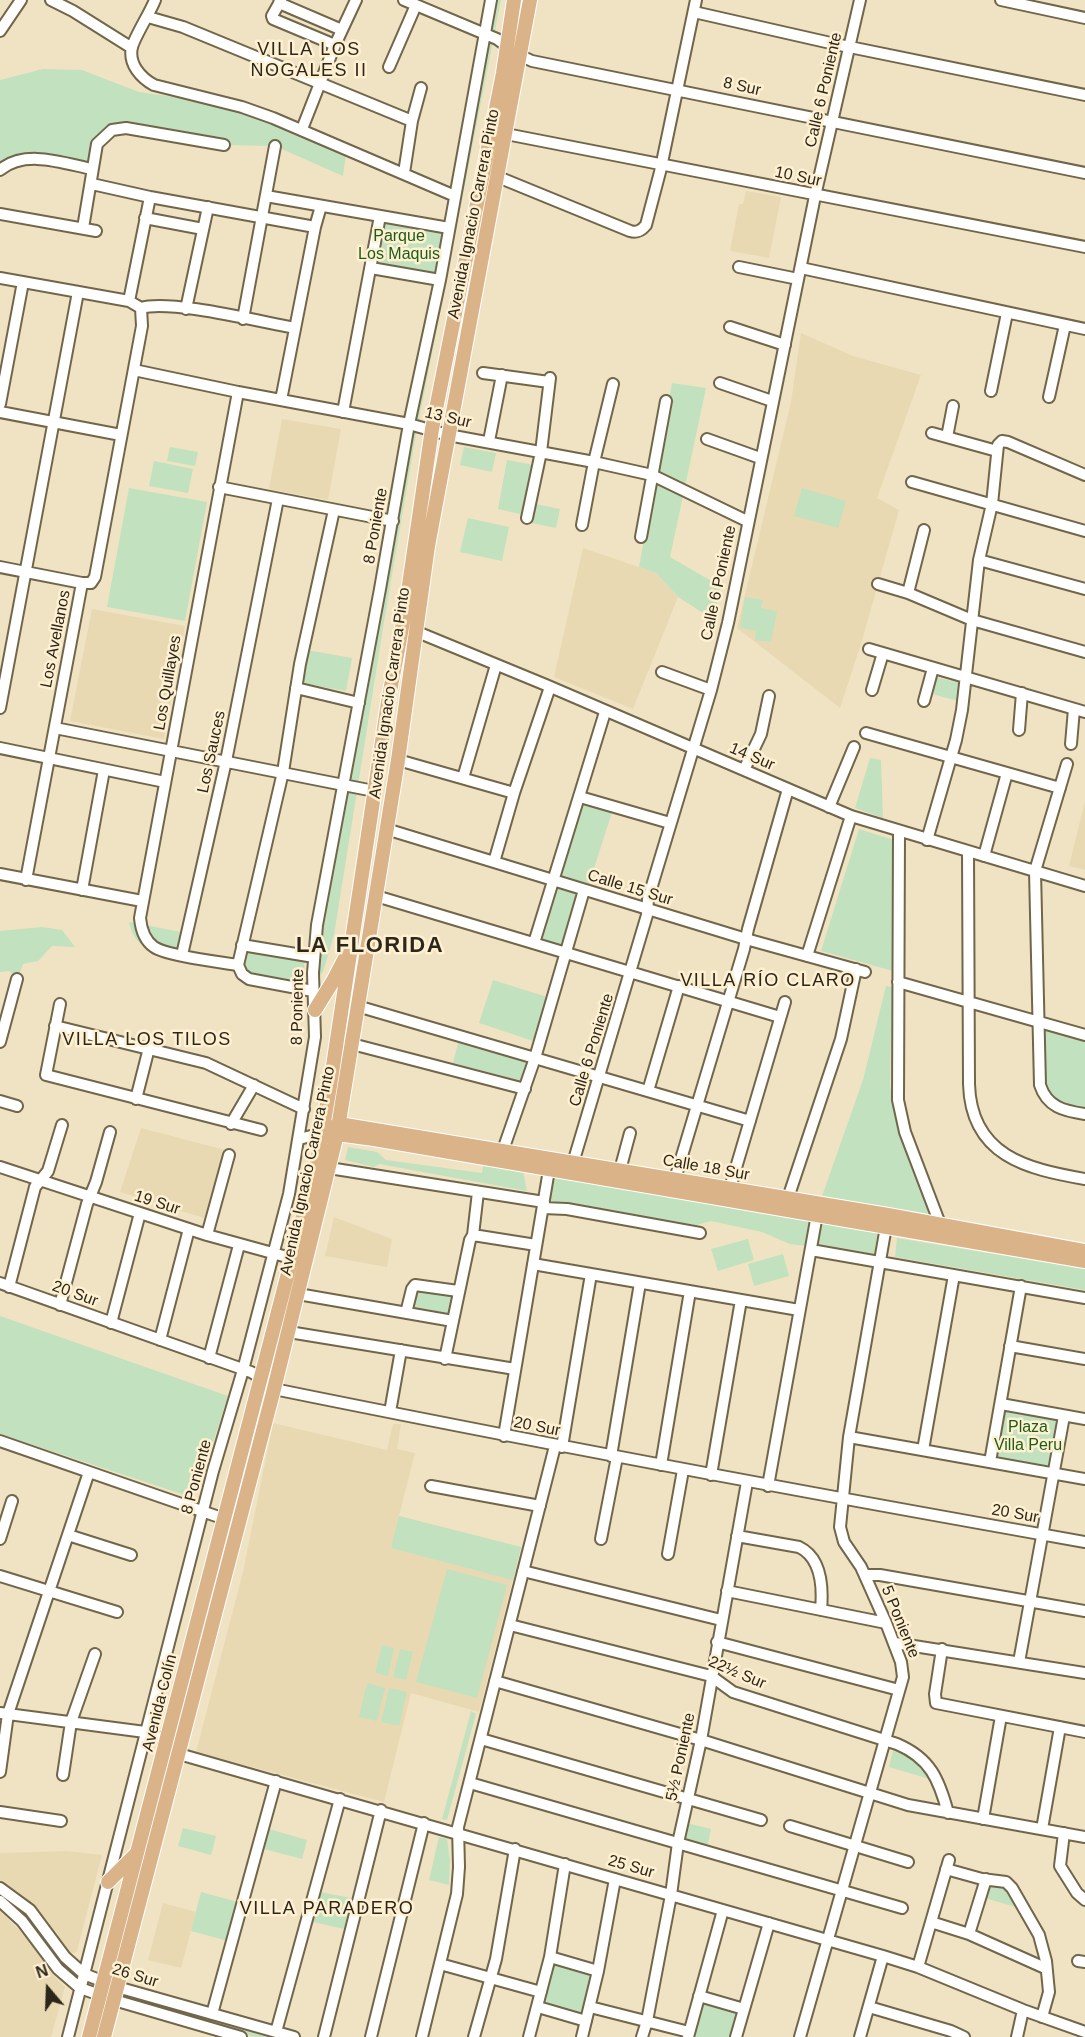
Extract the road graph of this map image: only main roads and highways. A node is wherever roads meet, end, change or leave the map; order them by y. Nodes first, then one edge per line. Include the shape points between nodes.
1 (514, 0) edge
2 (530, 0) edge
3 (409, 629) junction
4 (352, 939) junction
5 (315, 1010) road end
6 (330, 1133) junction
7 (550, 1164) junction
8 (818, 1210) junction
9 (887, 1221) junction
10 (1085, 1251) edge
11 (1085, 1261) edge
12 (261, 1378) joint
13 (274, 1389) joint
14 (138, 1849) junction
15 (108, 1882) road end
16 (89, 2037) edge
17 (104, 2037) edge

1 - 3 main road, Avenida Ignacio Carrera Pinto via 432,429
2 - 3 main road, Avenida Ignacio Carrera Pinto
3 - 4 main road, Avenida Ignacio Carrera Pinto via 388,702
3 - 6 main road, Avenida Ignacio Carrera Pinto via 398,760 352,1044
4 - 5 main road via 337,975
4 - 6 main road, Avenida Ignacio Carrera Pinto
6 - 7 main road, Calle 18 Sur
6 - 7 main road, Calle 18 Sur via 503,1150
6 - 12 main road, Avenida Ignacio Carrera Pinto
6 - 13 main road, Avenida Ignacio Carrera Pinto via 329,1168
7 - 8 main road, Calle 18 Sur
7 - 8 main road, Calle 18 Sur via 573,1163 730,1188 788,1198
8 - 9 main road, Calle 18 Sur
9 - 10 main road, Calle 18 Sur via 940,1224
9 - 11 main road, Calle 18 Sur
12 - 14 main road, Avenida Colín
13 - 17 main road, Avenida Colín
14 - 15 main road
14 - 16 main road, Avenida Colín

